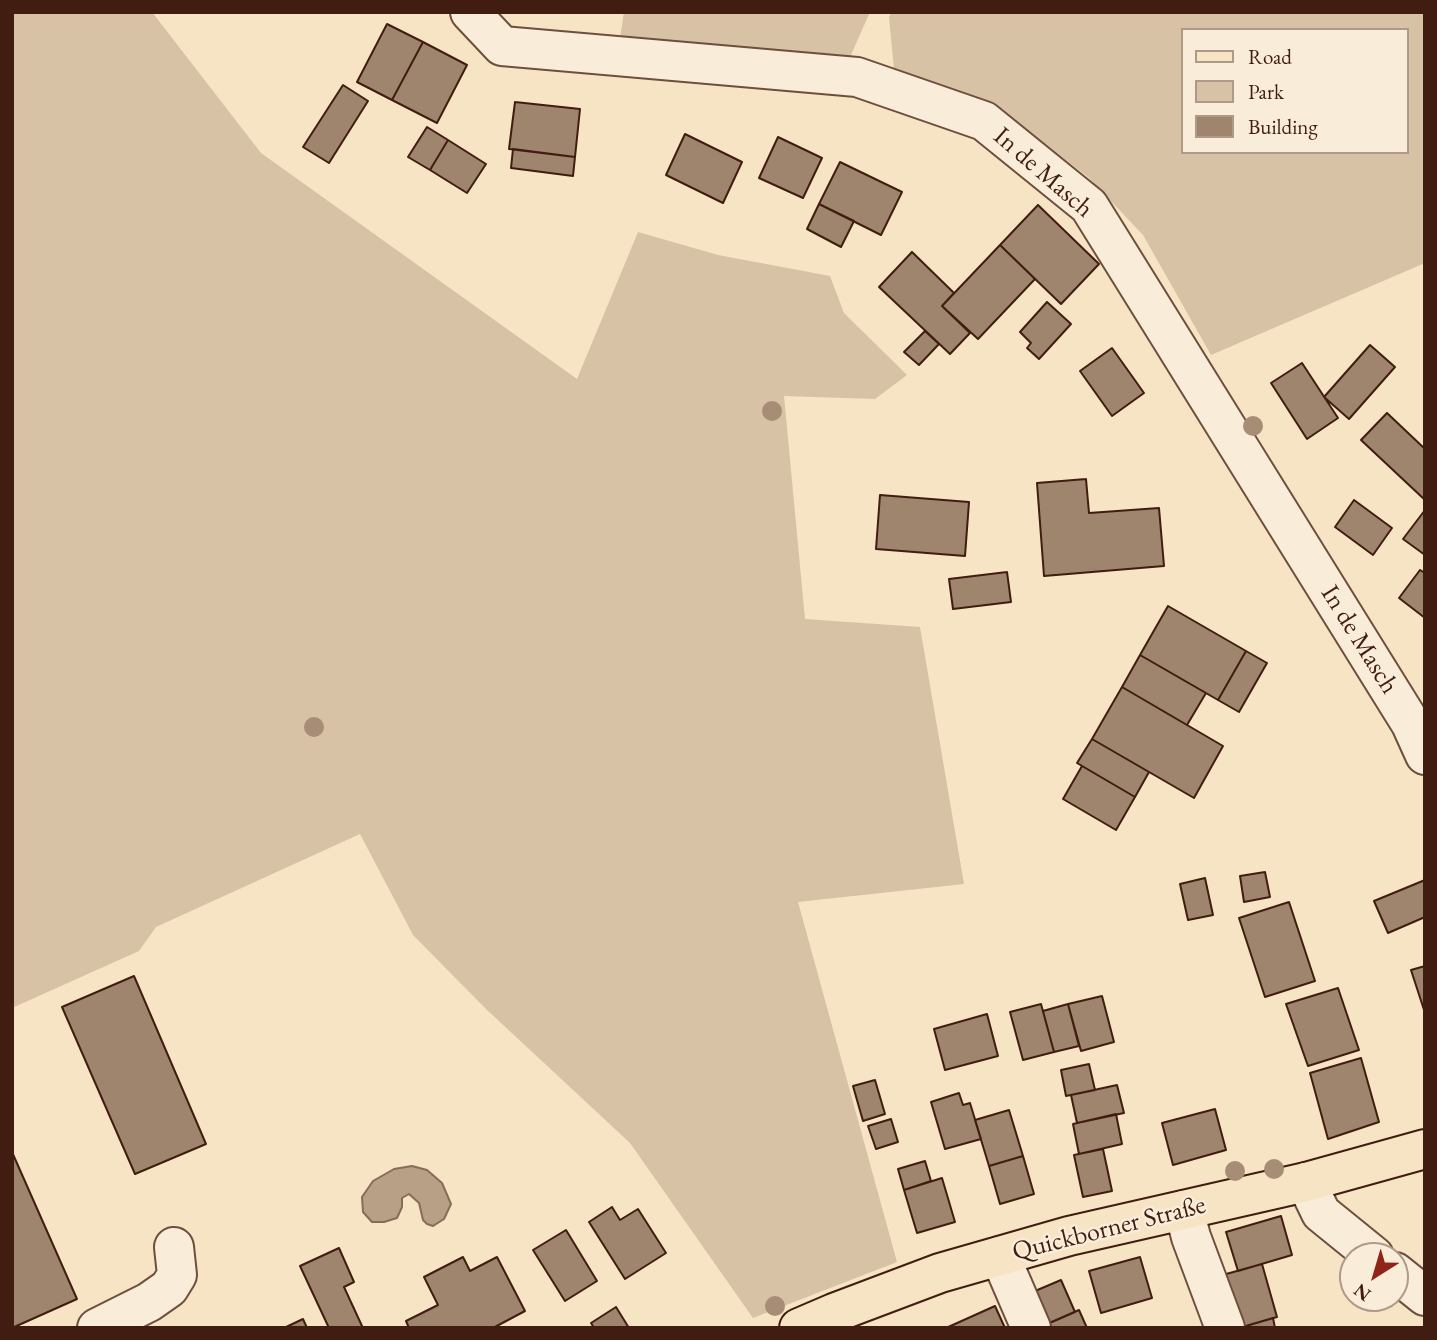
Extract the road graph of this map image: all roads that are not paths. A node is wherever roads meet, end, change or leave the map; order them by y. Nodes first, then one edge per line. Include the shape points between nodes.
1 (470, 12) edge
2 (1420, 735) edge
3 (1425, 1149) edge
4 (1306, 1182) junction
5 (1184, 1210) junction
6 (1357, 1242) edge
7 (174, 1247) dead end
8 (1000, 1256) junction
9 (1409, 1283) edge
10 (1425, 1296) edge
11 (855, 1317) edge
12 (97, 1328) edge
13 (799, 1328) edge
14 (1031, 1328) edge
15 (1225, 1328) edge

1 - 2 street, In de Masch via 502,46 857,77 984,121 1089,206
3 - 4 main road, Quickborner Straße
4 - 5 main road, Quickborner Straße
4 - 6 street via 1321,1213
5 - 8 main road, Quickborner Straße
5 - 15 street
7 - 12 street via 177,1275 169,1289
8 - 11 main road, Quickborner Straße via 940,1273
8 - 14 street
9 - 10 street
11 - 13 main road, Quickborner Straße

